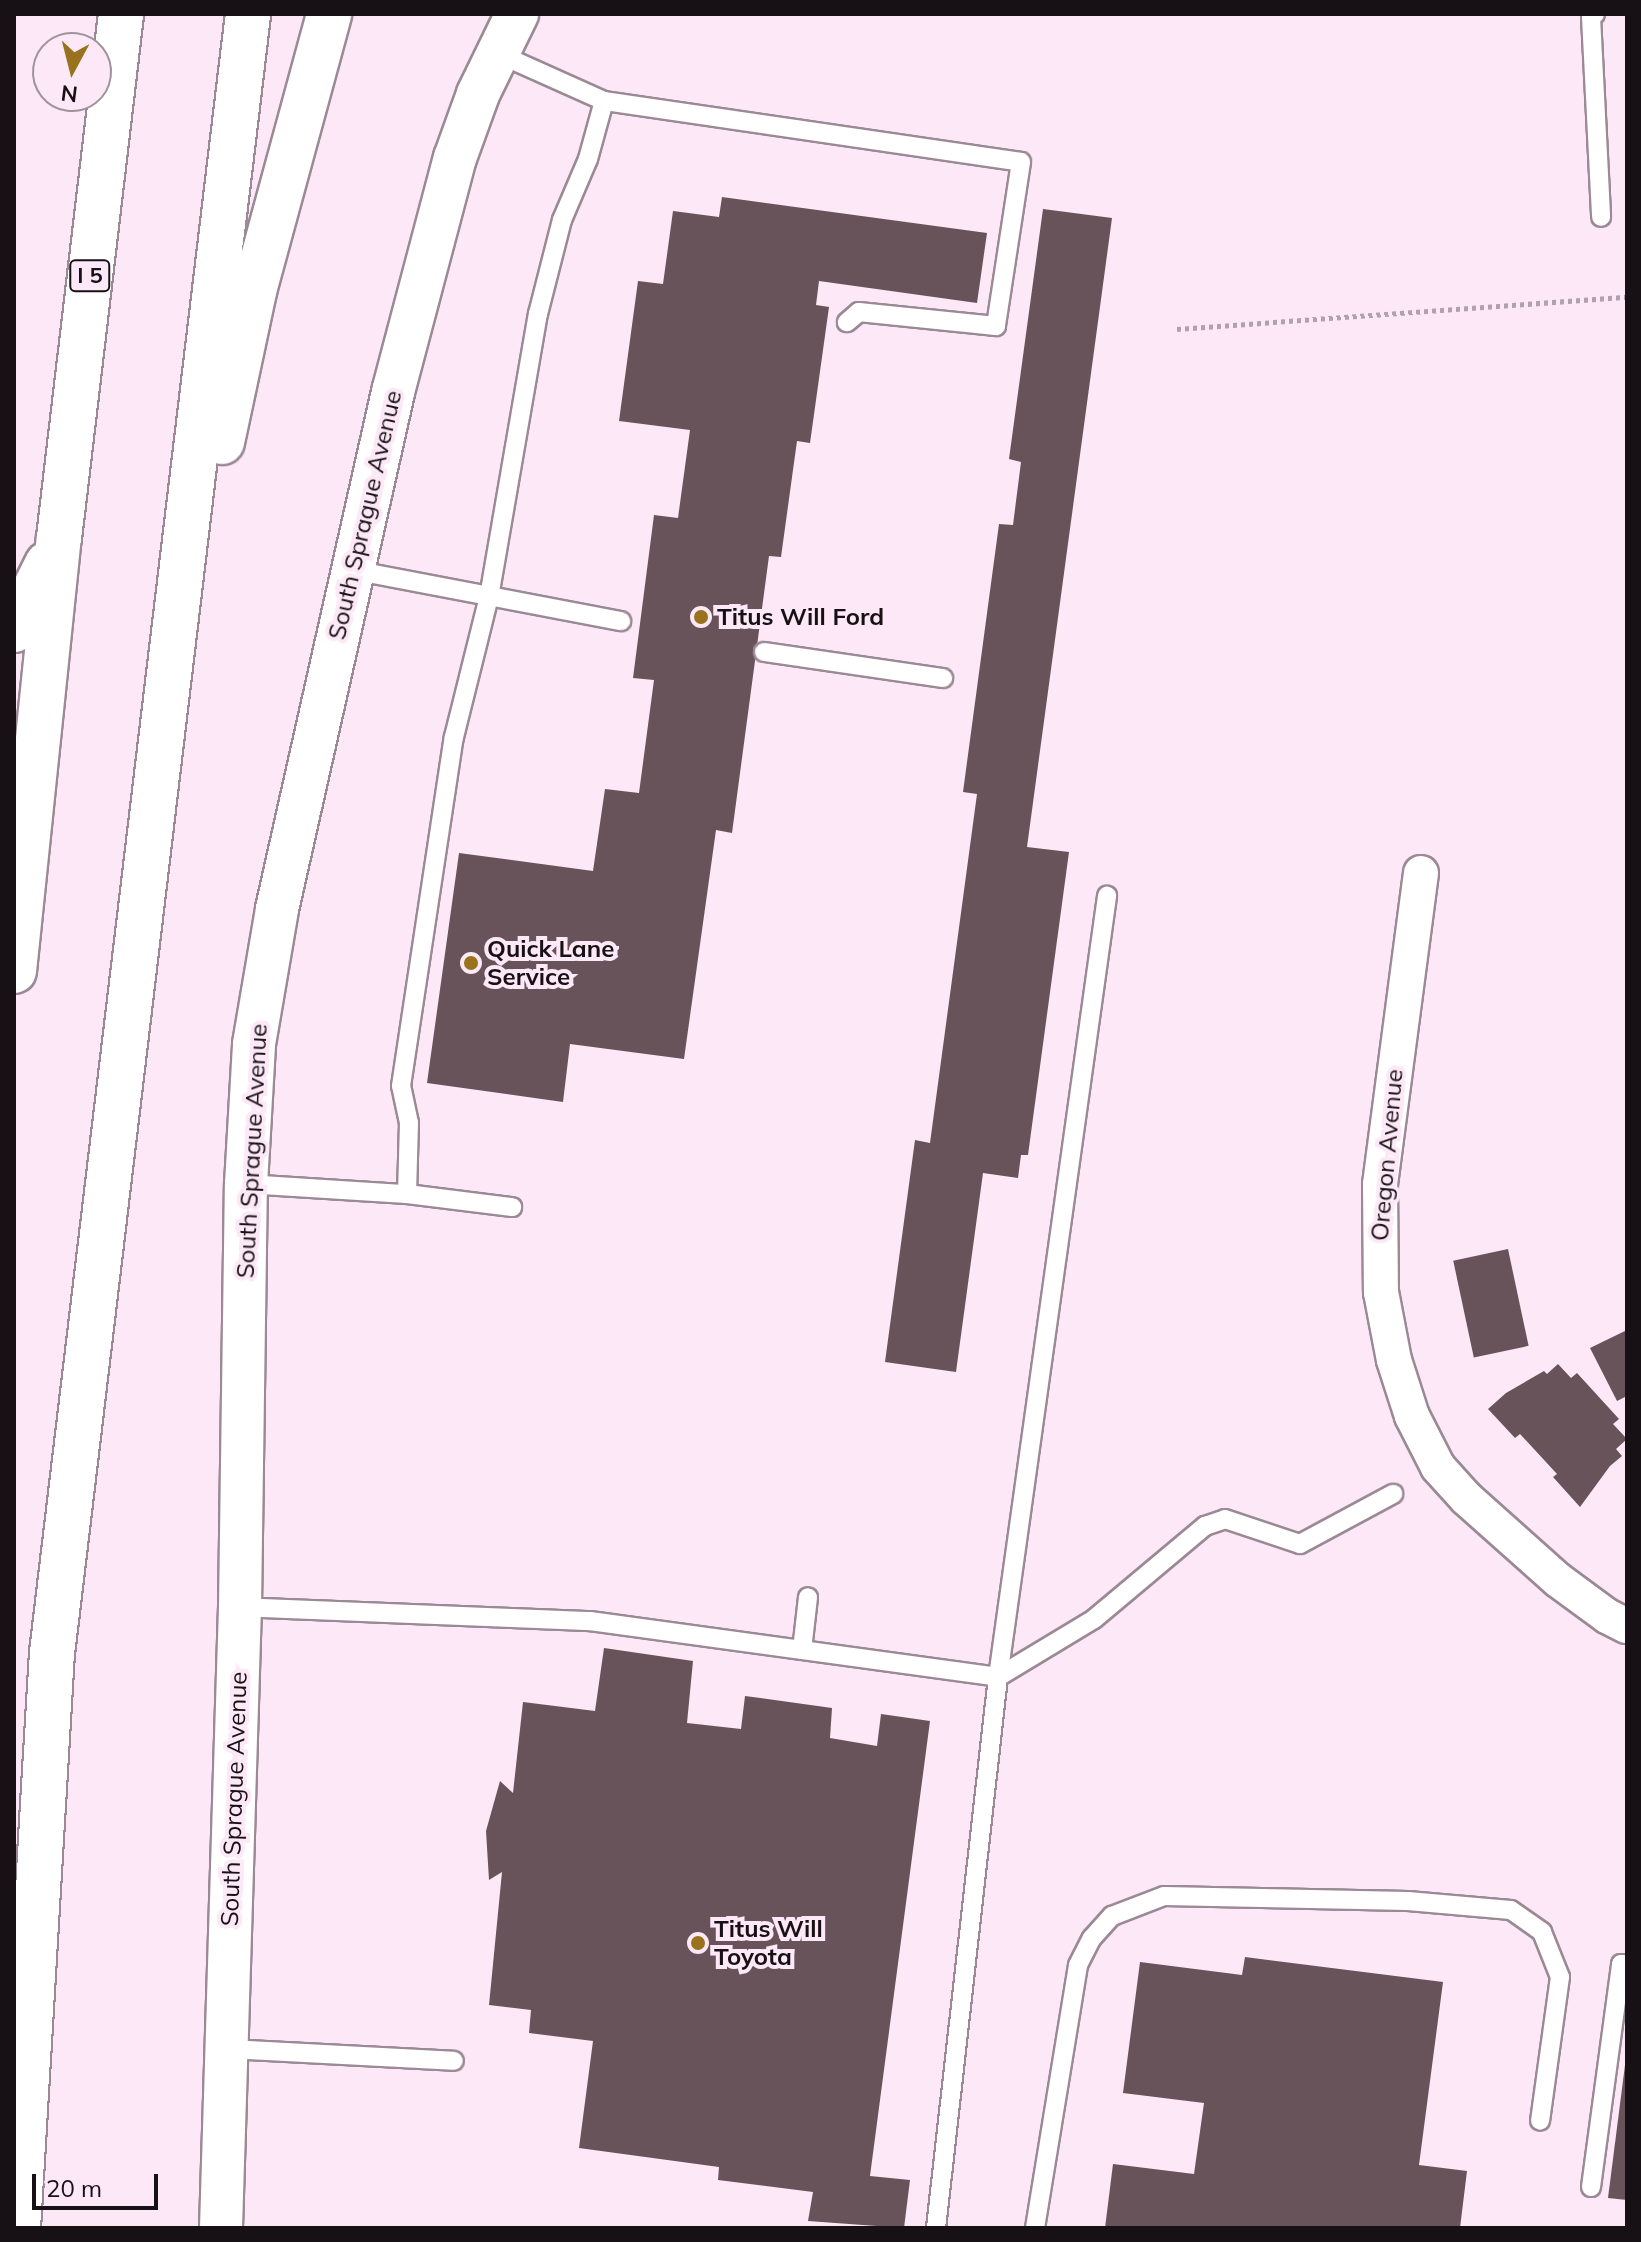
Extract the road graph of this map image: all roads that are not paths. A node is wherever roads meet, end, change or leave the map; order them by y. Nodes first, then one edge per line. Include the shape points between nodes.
1 (121, 14) edge
2 (248, 14) edge
3 (329, 14) edge
4 (517, 14) edge
5 (1595, 14) edge
6 (499, 54) junction
7 (604, 101) junction
8 (1601, 217) dead end
9 (847, 322) dead end
10 (59, 538) junction
11 (351, 570) junction
12 (489, 597) junction
13 (621, 621) dead end
14 (14, 630) edge
15 (764, 652) dead end
16 (943, 678) dead end
17 (147, 850) junction
18 (1421, 873) dead end
19 (1107, 896) dead end
20 (14, 971) edge
21 (246, 1184) junction
22 (407, 1194) junction
23 (512, 1207) dead end
24 (1393, 1494) dead end
25 (808, 1597) dead end
26 (240, 1607) junction
27 (1627, 1626) edge
28 (802, 1650) junction
29 (52, 1653) junction
30 (998, 1677) junction
31 (14, 1861) edge
32 (1627, 1965) edge
33 (228, 2049) junction
34 (454, 2061) dead end
35 (1540, 2121) dead end
36 (1591, 2187) dead end
37 (18, 2228) edge
38 (221, 2228) edge
39 (936, 2228) edge
40 (1035, 2228) edge

1 - 10 highway, I 5
2 - 17 highway
3 - 17 highway via 254,291 182,644
4 - 6 street, South Sprague Avenue
5 - 8 lane via 1591,17
6 - 7 lane
6 - 11 street, South Sprague Avenue via 478,94 432,237
7 - 9 lane via 1021,162 996,326 859,312
7 - 12 lane via 588,159 562,220 538,314
10 - 14 highway
10 - 20 highway, I 5
11 - 12 lane
11 - 21 street, South Sprague Avenue via 277,909 254,1044
12 - 13 lane
12 - 22 lane via 454,737 401,1086 409,1123
15 - 16 lane
17 - 29 highway
18 - 27 street, Oregon Avenue via 1380,1184 1381,1292 1394,1360 1412,1416 1438,1467 1558,1580
19 - 30 lane
21 - 22 lane
21 - 26 street, South Sprague Avenue
22 - 23 lane
24 - 30 lane via 1300,1544 1225,1519 1205,1526 1094,1619
25 - 28 lane
26 - 28 lane via 590,1621
26 - 33 street, South Sprague Avenue
28 - 30 lane
29 - 31 highway
29 - 37 highway
30 - 39 lane
32 - 36 lane via 1621,1964
33 - 34 lane
33 - 38 street, South Sprague Avenue
35 - 40 lane via 1560,1977 1542,1932 1511,1910 1408,1901 1164,1896 1112,1916 1078,1965

